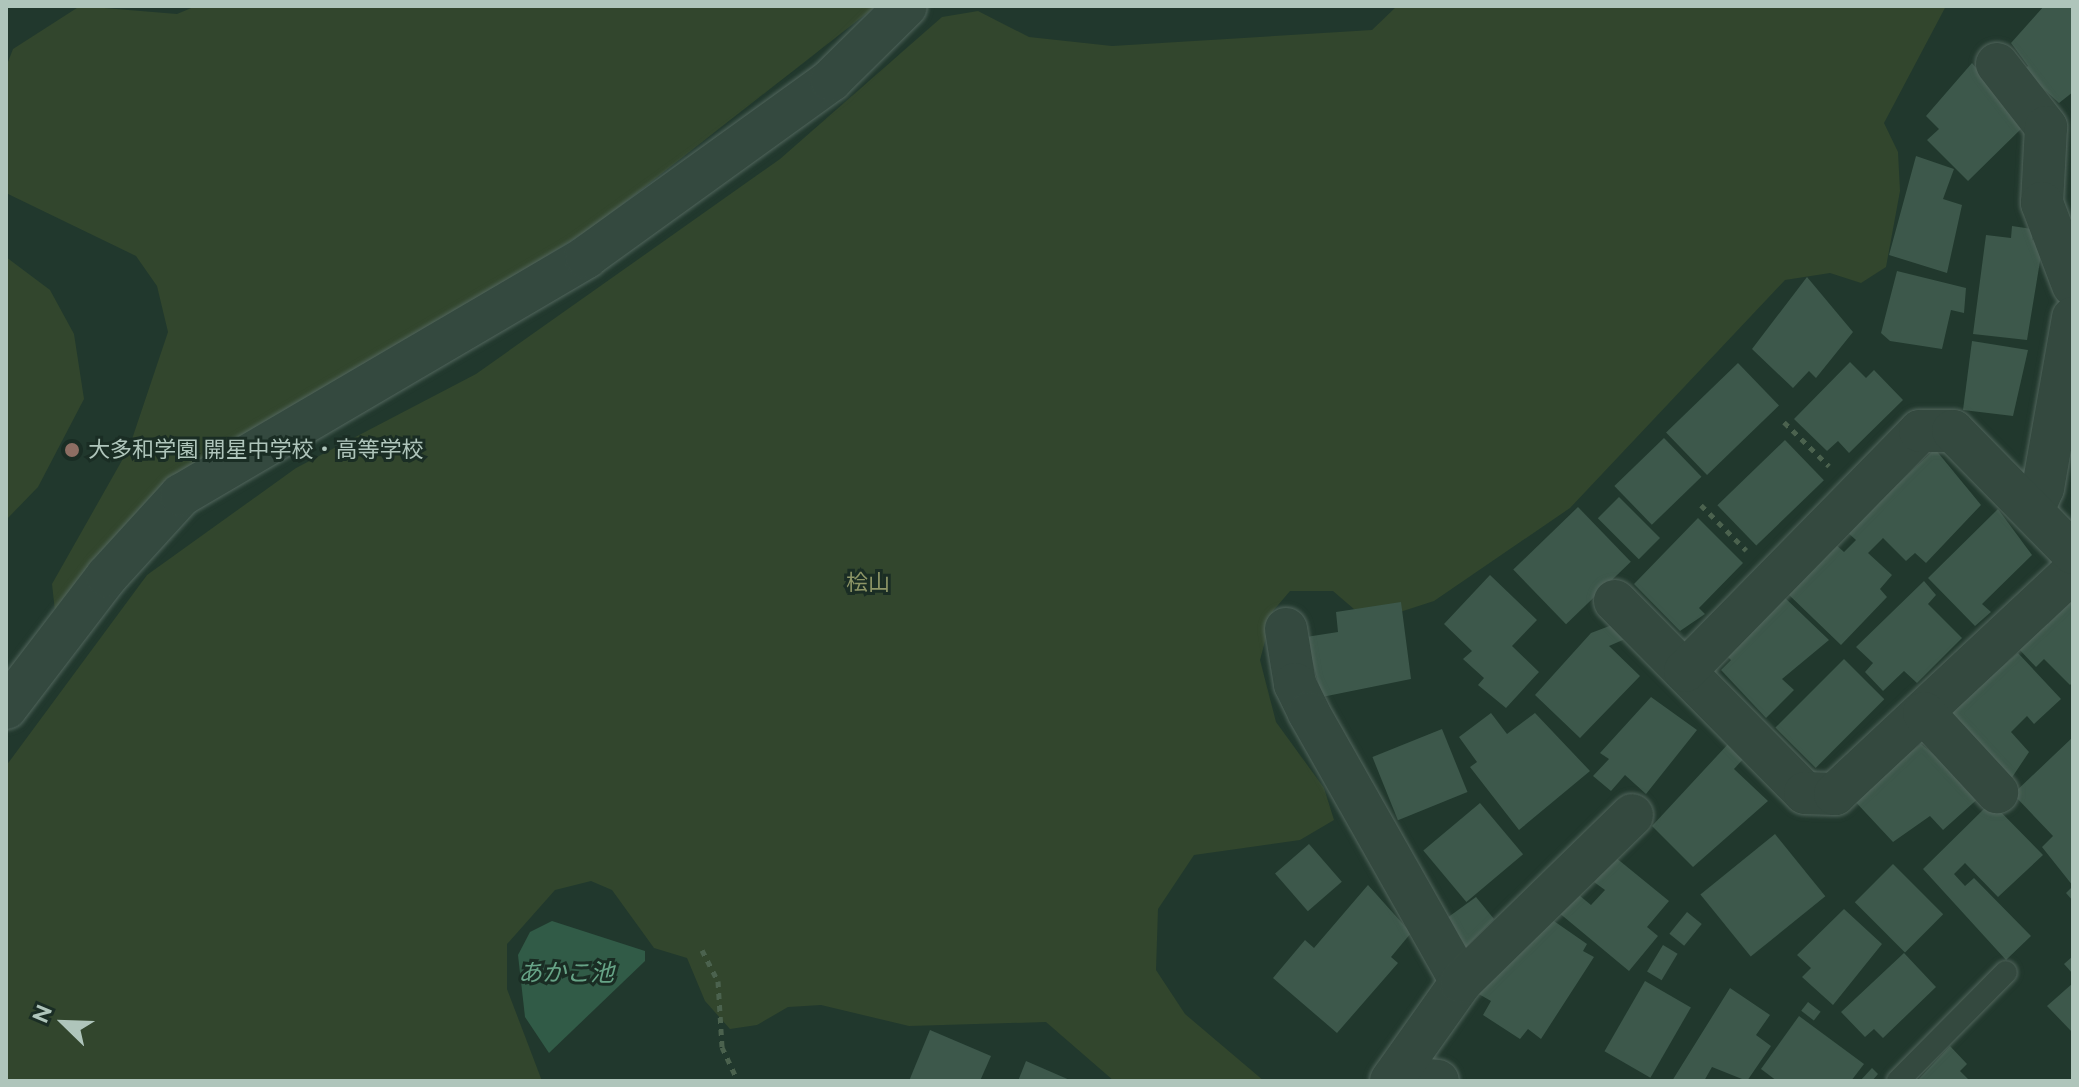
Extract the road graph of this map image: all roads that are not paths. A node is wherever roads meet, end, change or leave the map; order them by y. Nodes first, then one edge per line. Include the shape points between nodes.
1 (906, 6) edge
2 (1997, 64) dead end
3 (2073, 285) edge
4 (2073, 318) edge
5 (2033, 511) junction
6 (2073, 553) edge
7 (2073, 571) edge
8 (1615, 601) dead end
9 (1286, 629) dead end
10 (1685, 671) junction
11 (6, 708) edge
12 (1924, 713) junction
13 (1997, 792) dead end
14 (1632, 815) dead end
15 (2006, 972) dead end
16 (1461, 982) junction
17 (1392, 1079) edge
18 (1438, 1081) edge
19 (1898, 1081) edge

1 - 11 street via 831,80 586,257 181,495 107,576
2 - 3 street via 2046,127 2042,203
4 - 5 street via 2043,488
5 - 6 street
5 - 10 street via 1953,431 1920,431
7 - 12 street
8 - 10 street
9 - 16 street via 1302,699
10 - 12 street via 1805,793 1835,794
12 - 13 street
14 - 16 street
15 - 19 lane
16 - 17 street
17 - 18 street

